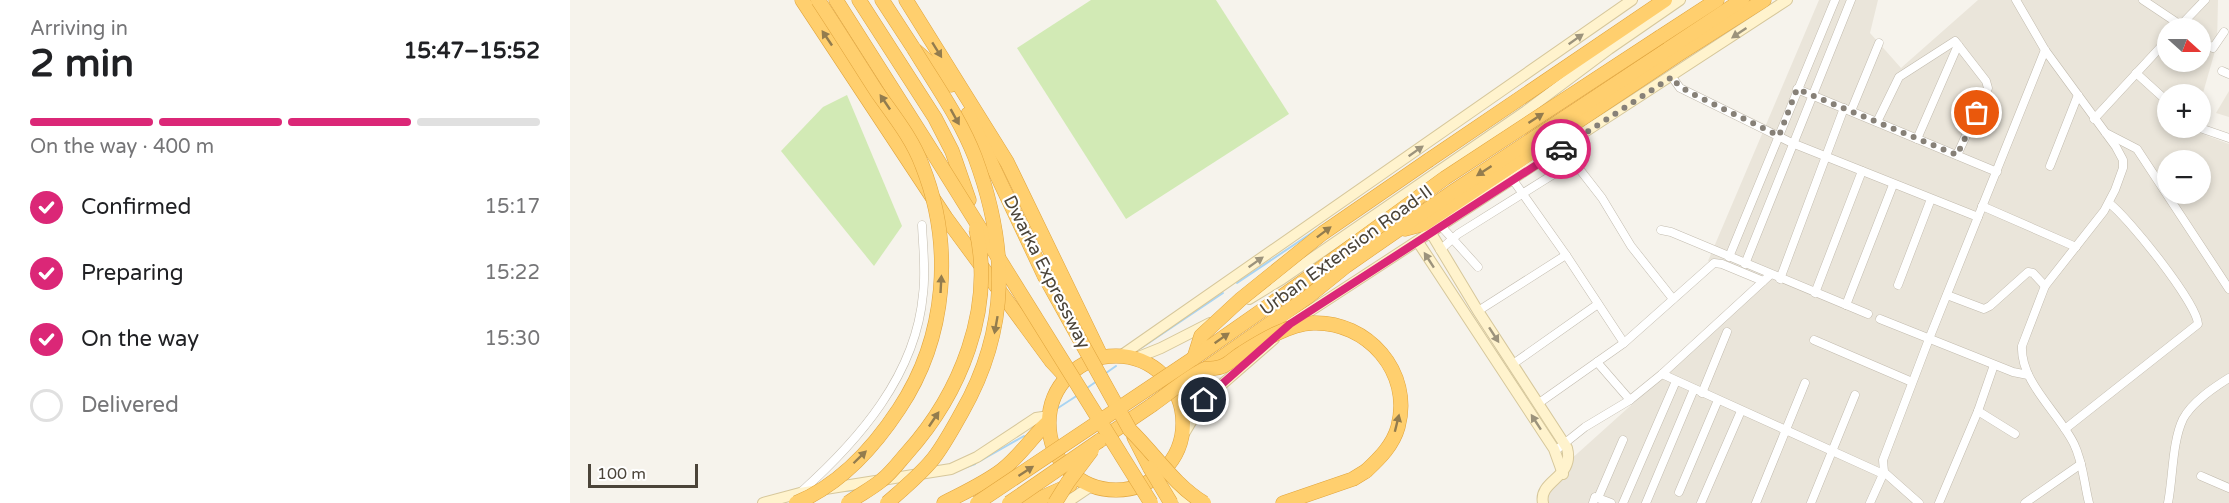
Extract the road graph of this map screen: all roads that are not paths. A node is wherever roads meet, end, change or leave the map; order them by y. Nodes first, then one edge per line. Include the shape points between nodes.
1 (802, 0) edge
2 (818, 0) edge
3 (836, 0) edge
4 (859, 0) edge
5 (882, 0) edge
6 (906, 0) edge
7 (1632, 0) edge
8 (1665, 0) edge
9 (1680, 0) edge
10 (1718, 0) edge
11 (1742, 0) edge
12 (1764, 0) edge
13 (1787, 0) edge
14 (1835, 0) edge
15 (1851, 0) edge
16 (2143, 0) edge
17 (2205, 0) edge
18 (2017, 1) edge
19 (2155, 4) edge
20 (2171, 18) edge
21 (2189, 18) edge
22 (2224, 32) dead end
23 (1879, 43) dead end
24 (1958, 45) junction
25 (2211, 47) edge
26 (914, 49) junction
27 (2045, 50) junction
28 (2157, 51) edge
29 (2136, 73) junction
30 (1672, 77) junction
31 (1797, 89) junction
32 (2157, 92) edge
33 (2078, 95) junction
34 (1812, 96) junction
35 (1847, 110) junction
36 (2094, 119) junction
37 (1877, 122) junction
38 (2211, 131) edge
39 (2105, 132) junction
40 (1779, 136) junction
41 (2229, 137) edge
42 (1917, 139) junction
43 (1792, 143) junction
44 (1563, 148) junction
45 (1957, 155) junction
46 (1826, 156) junction
47 (1573, 162) junction
48 (2050, 166) dead end
49 (1862, 171) junction
50 (1996, 171) junction
51 (1513, 180) junction
52 (1893, 185) junction
53 (1523, 193) junction
54 (1931, 199) junction
55 (2109, 203) junction
56 (1982, 207) junction
57 (1978, 217) junction
58 (922, 225) dead end
59 (1442, 226) junction
60 (1398, 230) junction
61 (1661, 230) dead end
62 (1431, 233) junction
63 (1452, 238) junction
64 (1418, 242) junction
65 (2076, 247) junction
66 (1440, 250) junction
67 (1566, 255) junction
68 (1729, 257) junction
69 (1745, 264) junction
70 (1478, 267) dead end
71 (1770, 275) junction
72 (1779, 279) junction
73 (1763, 281) junction
74 (1898, 285) dead end
75 (2044, 286) junction
76 (2229, 289) edge
77 (1815, 293) junction
78 (1947, 295) junction
79 (1673, 299) junction
80 (1598, 303) junction
81 (1846, 305) junction
82 (1478, 311) junction
83 (1868, 314) dead end
84 (1880, 319) dead end
85 (1727, 332) dead end
86 (1929, 339) junction
87 (1814, 340) dead end
88 (1624, 343) junction
89 (1101, 356) junction
90 (1129, 356) junction
91 (1194, 358) junction
92 (1597, 362) junction
93 (1513, 364) junction
94 (1994, 365) junction
95 (1204, 369) junction
96 (1662, 374) junction
97 (2028, 375) junction
98 (1066, 377) junction
99 (2229, 378) edge
100 (1676, 381) junction
101 (1912, 382) junction
102 (1805, 383) dead end
103 (1698, 391) junction
104 (1855, 395) dead end
105 (1630, 400) junction
106 (1718, 400) junction
107 (1539, 403) junction
108 (1741, 411) junction
109 (1978, 411) junction
110 (1049, 419) junction
111 (2065, 429) junction
112 (1130, 430) junction
113 (1787, 431) junction
114 (2015, 434) dead end
115 (1182, 437) junction
116 (1623, 440) dead end
117 (1099, 441) junction
118 (1564, 442) junction
119 (1555, 451) junction
120 (1832, 452) junction
121 (2081, 464) junction
122 (1164, 471) junction
123 (1883, 473) junction
124 (1563, 474) junction
125 (2201, 476) dead end
126 (1085, 483) junction
127 (1135, 488) junction
128 (2229, 488) edge
129 (1679, 492) dead end
130 (798, 498) edge
131 (1595, 500) edge
132 (1012, 502) edge
133 (763, 503) edge
134 (848, 503) edge
135 (887, 503) edge
136 (944, 503) edge
137 (976, 503) edge
138 (1030, 503) edge
139 (1055, 503) edge
140 (1066, 503) edge
141 (1144, 503) edge
142 (1151, 503) edge
143 (1171, 503) edge
144 (1185, 503) edge
145 (1204, 503) edge
146 (1283, 503) edge
147 (1543, 503) edge
148 (1611, 503) edge
149 (1623, 503) edge
150 (1646, 503) edge
151 (1701, 503) edge
152 (1756, 503) edge
153 (1811, 503) edge
154 (1870, 503) edge
155 (1919, 503) edge
156 (1939, 503) edge
157 (2025, 503) edge
158 (2089, 503) edge
159 (2168, 503) edge

98 -> 1 highway via 946,218
130 -> 2 highway, bridge via 826,486 850,467 888,426 909,394 935,327 943,260 939,226 922,165 907,134
3 - 142 highway, Dwarka Expressway, bridge
134 -> 4 highway, bridge via 884,479 933,420 964,363 980,302 978,238 952,151
5 - 26 highway, Dwarka Expressway
6 -> 89 highway via 1007,162
90 -> 7 street
91 -> 8 highway, bridge via 1201,336 1323,233
9 - 90 street via 1282,279 1202,328 1161,348
91 -> 10 highway, Urban Extension Road-II, bridge via 1445,178
11 -> 60 highway, Urban Extension Road-II
12 - 60 highway via 1424,224
13 -> 30 street
14 - 31 street
15 - 34 street
16 - 19 street
17 - 21 street
18 - 27 street
19 - 20 street
22 - 25 street
23 - 35 street
24 - 37 street via 1950,42 1899,77
24 - 42 street
24 - 45 street via 1988,88
26 - 112 highway, Dwarka Expressway, bridge via 948,78 989,155 1044,275
26 -> 135 highway, Dwarka Expressway, bridge via 957,118 974,155 998,243 999,305 983,370 951,431 933,459
27 - 33 street
27 - 50 street
28 - 29 street
29 - 32 street
29 - 36 street
30 - 40 street via 1687,91
30 - 44 street
31 - 34 street
31 - 40 street
33 - 36 street
33 - 48 street
34 - 35 street
34 - 43 street
35 - 37 street
35 - 46 street
36 - 39 street
37 - 42 street
38 - 41 street
39 - 55 street via 2122,160 2121,177
39 - 76 street via 2137,149
40 - 43 street
40 - 68 street
42 - 45 street
43 - 46 street
43 - 69 street
44 - 47 street
44 - 51 street
45 - 50 street
46 - 49 street
46 - 72 street
47 - 53 street
47 - 79 street
49 - 52 street
49 - 77 street
50 - 56 street
51 - 53 street
51 - 59 street
52 - 54 street
52 - 81 street
53 - 63 street
53 - 67 street
54 - 57 street
54 - 74 street
55 - 65 street
55 - 111 street via 2152,249 2198,322
56 - 57 street
56 - 65 street
57 - 78 street
58 - 130 street via 924,293 908,354 873,416
59 - 62 street
59 - 63 street
60 - 95 highway, Urban Extension Road-II
61 - 68 street
62 - 64 street
62 - 66 street
63 - 66 street
63 - 70 street
64 - 115 street via 1290,324 1204,400
119 -> 64 street
65 - 75 street
66 - 82 street
67 - 80 street
67 - 82 street
68 - 69 street
69 - 71 street
71 - 72 street
71 - 73 street
72 - 77 street
73 - 79 street via 1714,263
73 - 96 street
75 - 78 street via 2028,272 1983,309
75 - 97 street via 2022,346
77 - 81 street
78 - 86 street
79 - 88 street
80 - 88 street
80 - 93 street
81 - 83 street
82 -> 93 street
84 - 86 street
85 - 103 street
86 - 94 street
86 - 101 street
87 - 101 street
88 - 92 street
89 - 90 highway
89 - 98 highway
90 - 115 highway via 1149,363 1172,385 1184,418
137 -> 91 highway, Urban Extension Road-II, bridge
92 - 105 street
92 - 107 street
93 - 107 street
94 - 97 street
94 - 109 street
95 - 117 highway, Urban Extension Road-II, bridge
146 -> 95 highway, bridge via 1353,479 1380,459 1398,427 1401,409 1400,392 1389,363 1359,334 1310,323 1283,332 1222,367
96 - 100 street
96 - 105 street
97 - 111 street
98 - 110 highway via 1057,390
99 - 159 street via 2184,418
100 - 103 street
100 - 149 street
101 - 123 street via 1883,460
102 - 113 street
103 - 106 street
103 - 150 street
104 - 120 street
105 - 118 street
106 - 108 street
106 - 129 street
107 - 118 street
108 - 113 street
108 - 151 street
109 - 114 street
109 - 156 street
110 - 126 highway via 1056,454 1066,469
110 - 130 street via 1036,418 977,457 951,469
110 - 136 highway via 1002,470
111 - 121 street
112 - 143 highway, Dwarka Expressway, bridge
112 - 145 highway, bridge via 1174,479
113 - 120 street
113 - 152 street
115 - 122 highway
116 - 131 street
117 - 132 highway, Urban Extension Road-II, bridge
117 - 139 highway, bridge
118 - 119 street
118 - 124 street via 1569,457
119 - 124 street
120 - 123 street
120 - 153 street
121 - 157 street
121 - 158 street
122 - 127 highway
122 - 144 street
123 - 154 street
123 - 155 street
124 - 147 street via 1545,490
125 - 128 street
126 - 127 highway via 1113,490
126 - 138 highway
126 - 140 street
127 - 141 street
130 - 133 street
131 - 148 street

